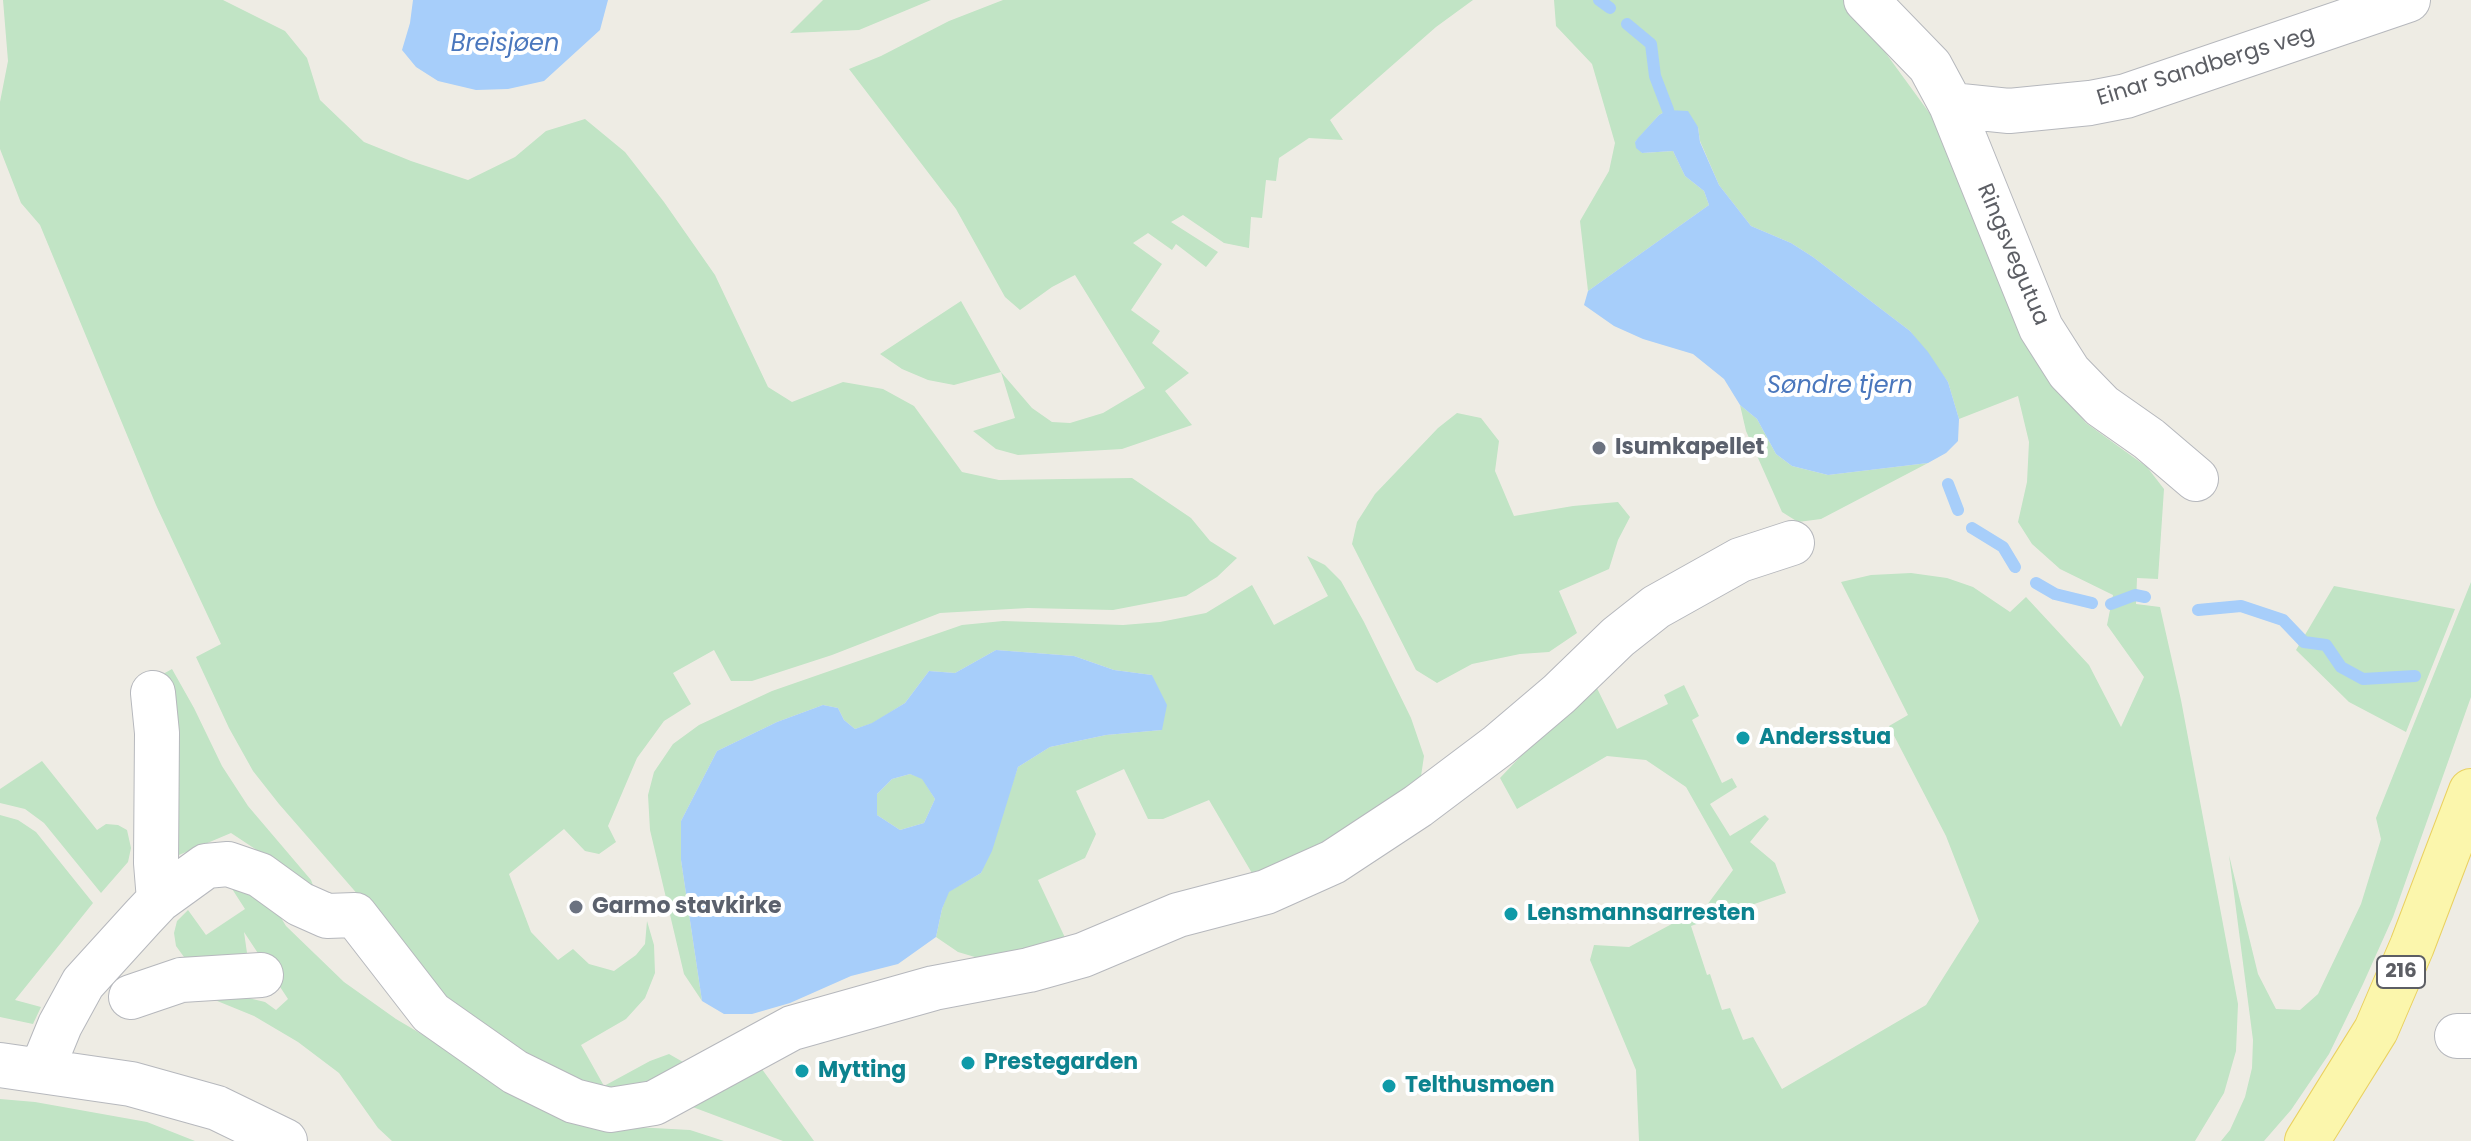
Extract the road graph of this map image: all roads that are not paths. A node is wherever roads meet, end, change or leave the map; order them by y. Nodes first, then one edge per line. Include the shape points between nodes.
1 (1866, 0) edge
2 (2408, 0) edge
3 (1906, 15) edge
4 (1951, 105) junction
5 (2196, 479) dead end
6 (1792, 543) dead end
7 (153, 693) dead end
8 (2471, 791) edge
9 (159, 900) junction
10 (261, 975) dead end
11 (131, 997) dead end
12 (21, 1067) edge
13 (285, 1141) edge
14 (2307, 1141) edge

1 - 3 street, Ringsvegutua
2 - 4 street, Einar Sandbergs veg via 2126,96 2009,111
3 - 4 street, Ringsvegutua
4 - 5 street, Ringsvegutua via 2041,328 2069,372 2102,406
6 - 9 street via 1740,560 1656,607 1499,745 1333,862 1266,892 1178,915 1083,955 934,988 792,1028 654,1103 610,1110 574,1101 515,1072 431,1013 355,915 327,916 260,875 228,864 206,866
7 - 9 street
8 - 14 main road, 216 via 2376,1030
9 - 12 street via 83,983 60,1025
10 - 11 street via 181,980
12 - 13 street via 131,1084 217,1108

